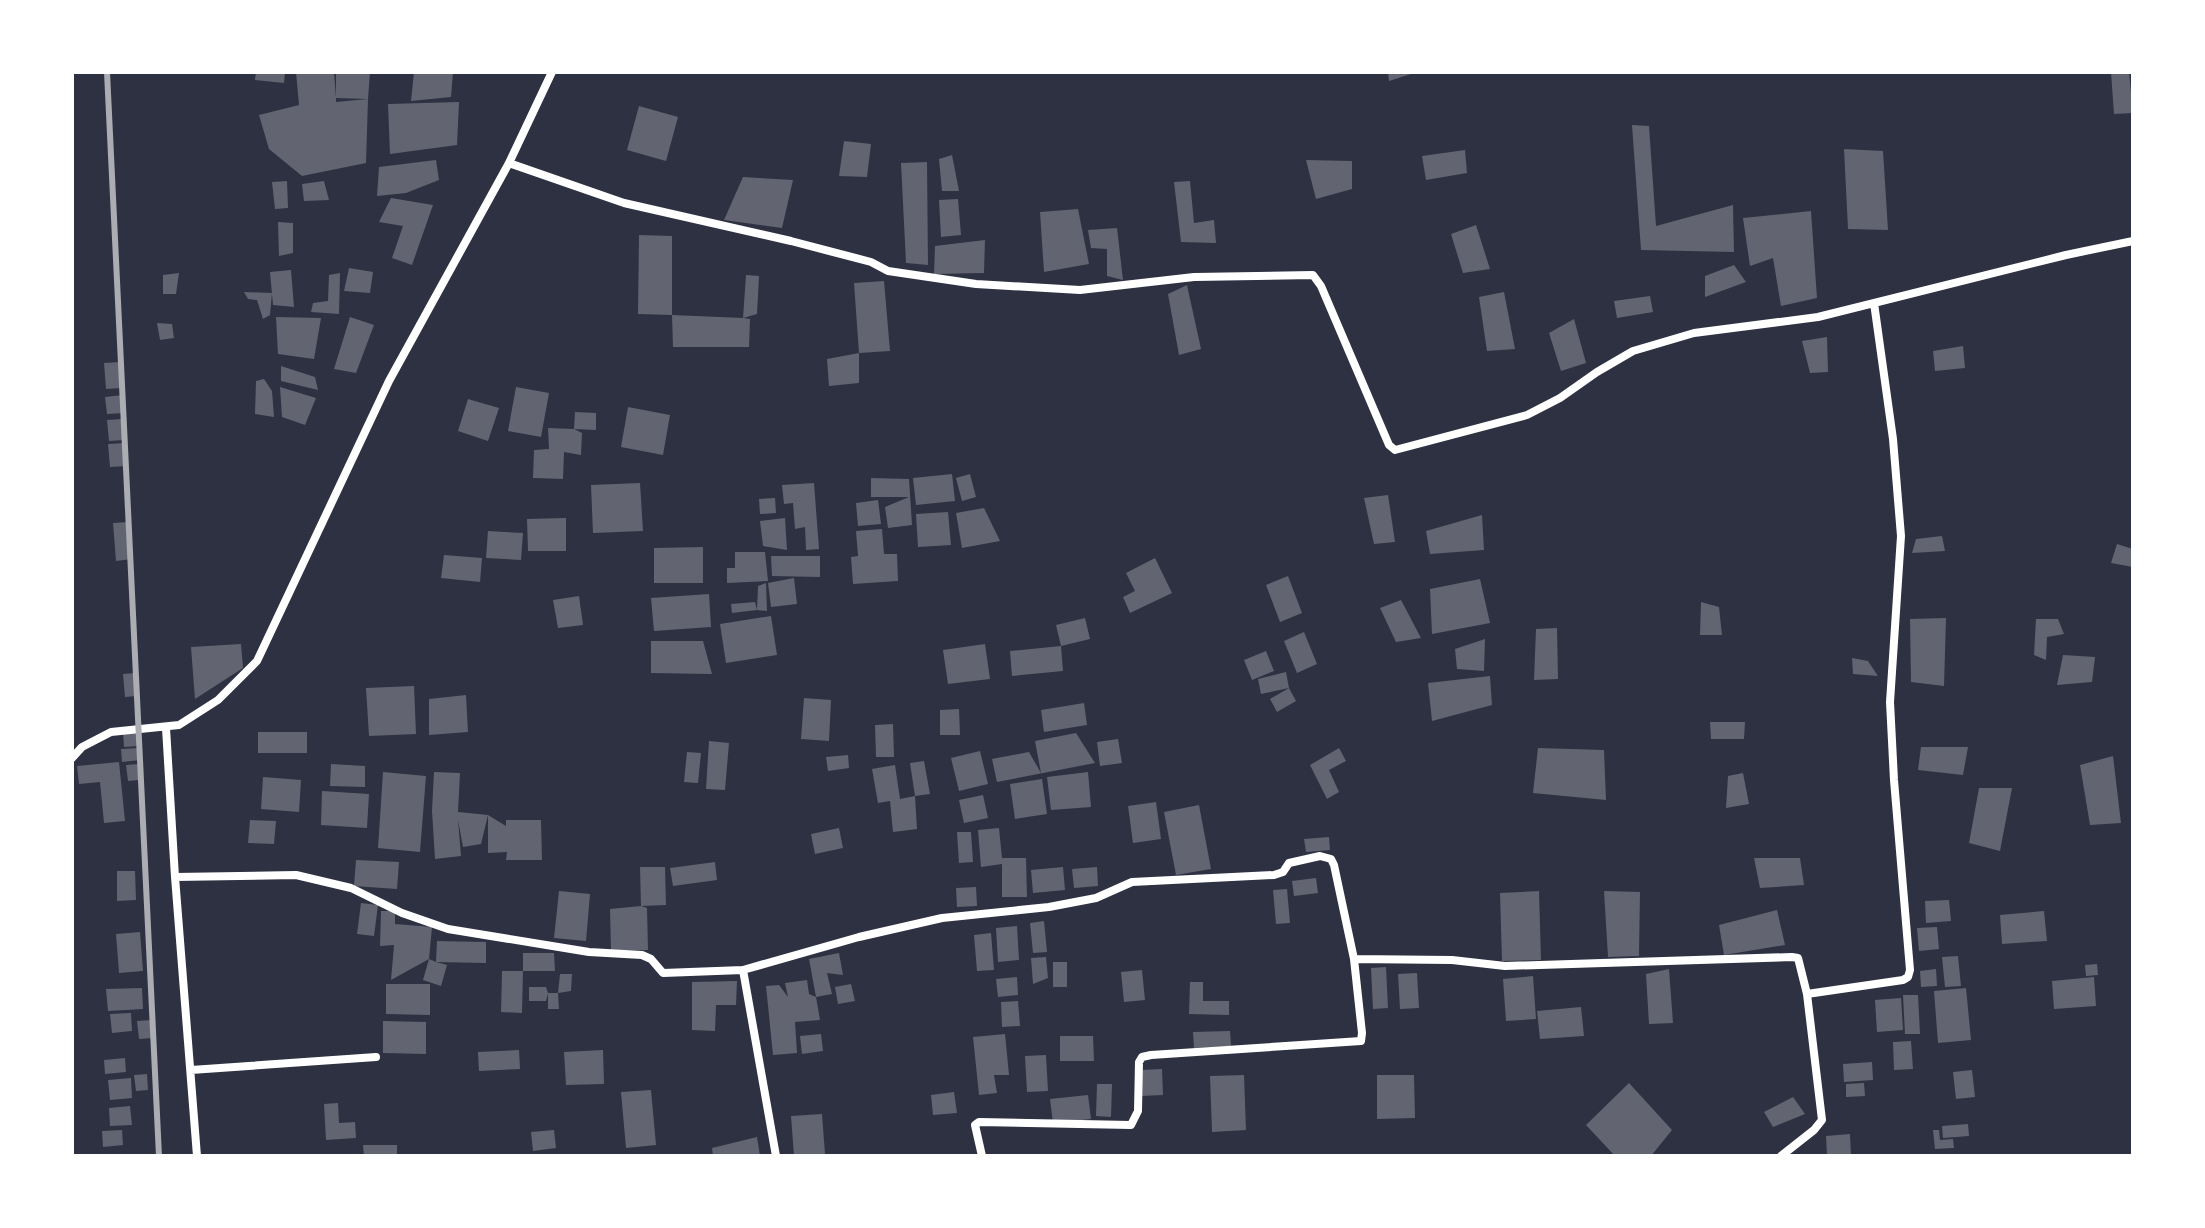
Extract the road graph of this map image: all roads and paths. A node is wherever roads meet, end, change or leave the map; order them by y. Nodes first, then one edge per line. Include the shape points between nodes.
1 (552, 72) edge
2 (509, 163) junction
3 (2133, 241) edge
4 (1874, 303) junction
5 (166, 728) junction
6 (72, 758) edge
7 (175, 877) junction
8 (1354, 959) junction
9 (743, 970) junction
10 (1807, 994) junction
11 (376, 1057) dead end
12 (191, 1070) junction
13 (197, 1156) edge
14 (776, 1156) edge
15 (982, 1156) edge
16 (1781, 1156) edge

1 - 2 street
2 - 4 street via 624,203 804,244 888,271 976,284 1080,290 1194,277 1313,275 1395,450 1527,415 1633,351 1694,333 1818,317
2 - 5 street via 389,381 257,661 218,700
3 - 4 street
4 - 10 street via 1901,536 1890,702 1910,970 1903,980
5 - 6 street via 111,732
5 - 7 street
7 - 9 street via 296,875 351,888 448,929 589,952 642,955 663,973
7 - 12 street
8 - 9 street via 1334,865 1320,856 1289,863 1274,875 1132,882 1096,898 1049,907 942,918
8 - 10 street via 1505,966 1792,957 1801,962
8 - 15 street via 1361,1041 1142,1057 1138,1111 1131,1125 979,1122 975,1131
9 - 14 street
10 - 16 street via 1822,1120
11 - 12 street
12 - 13 street

